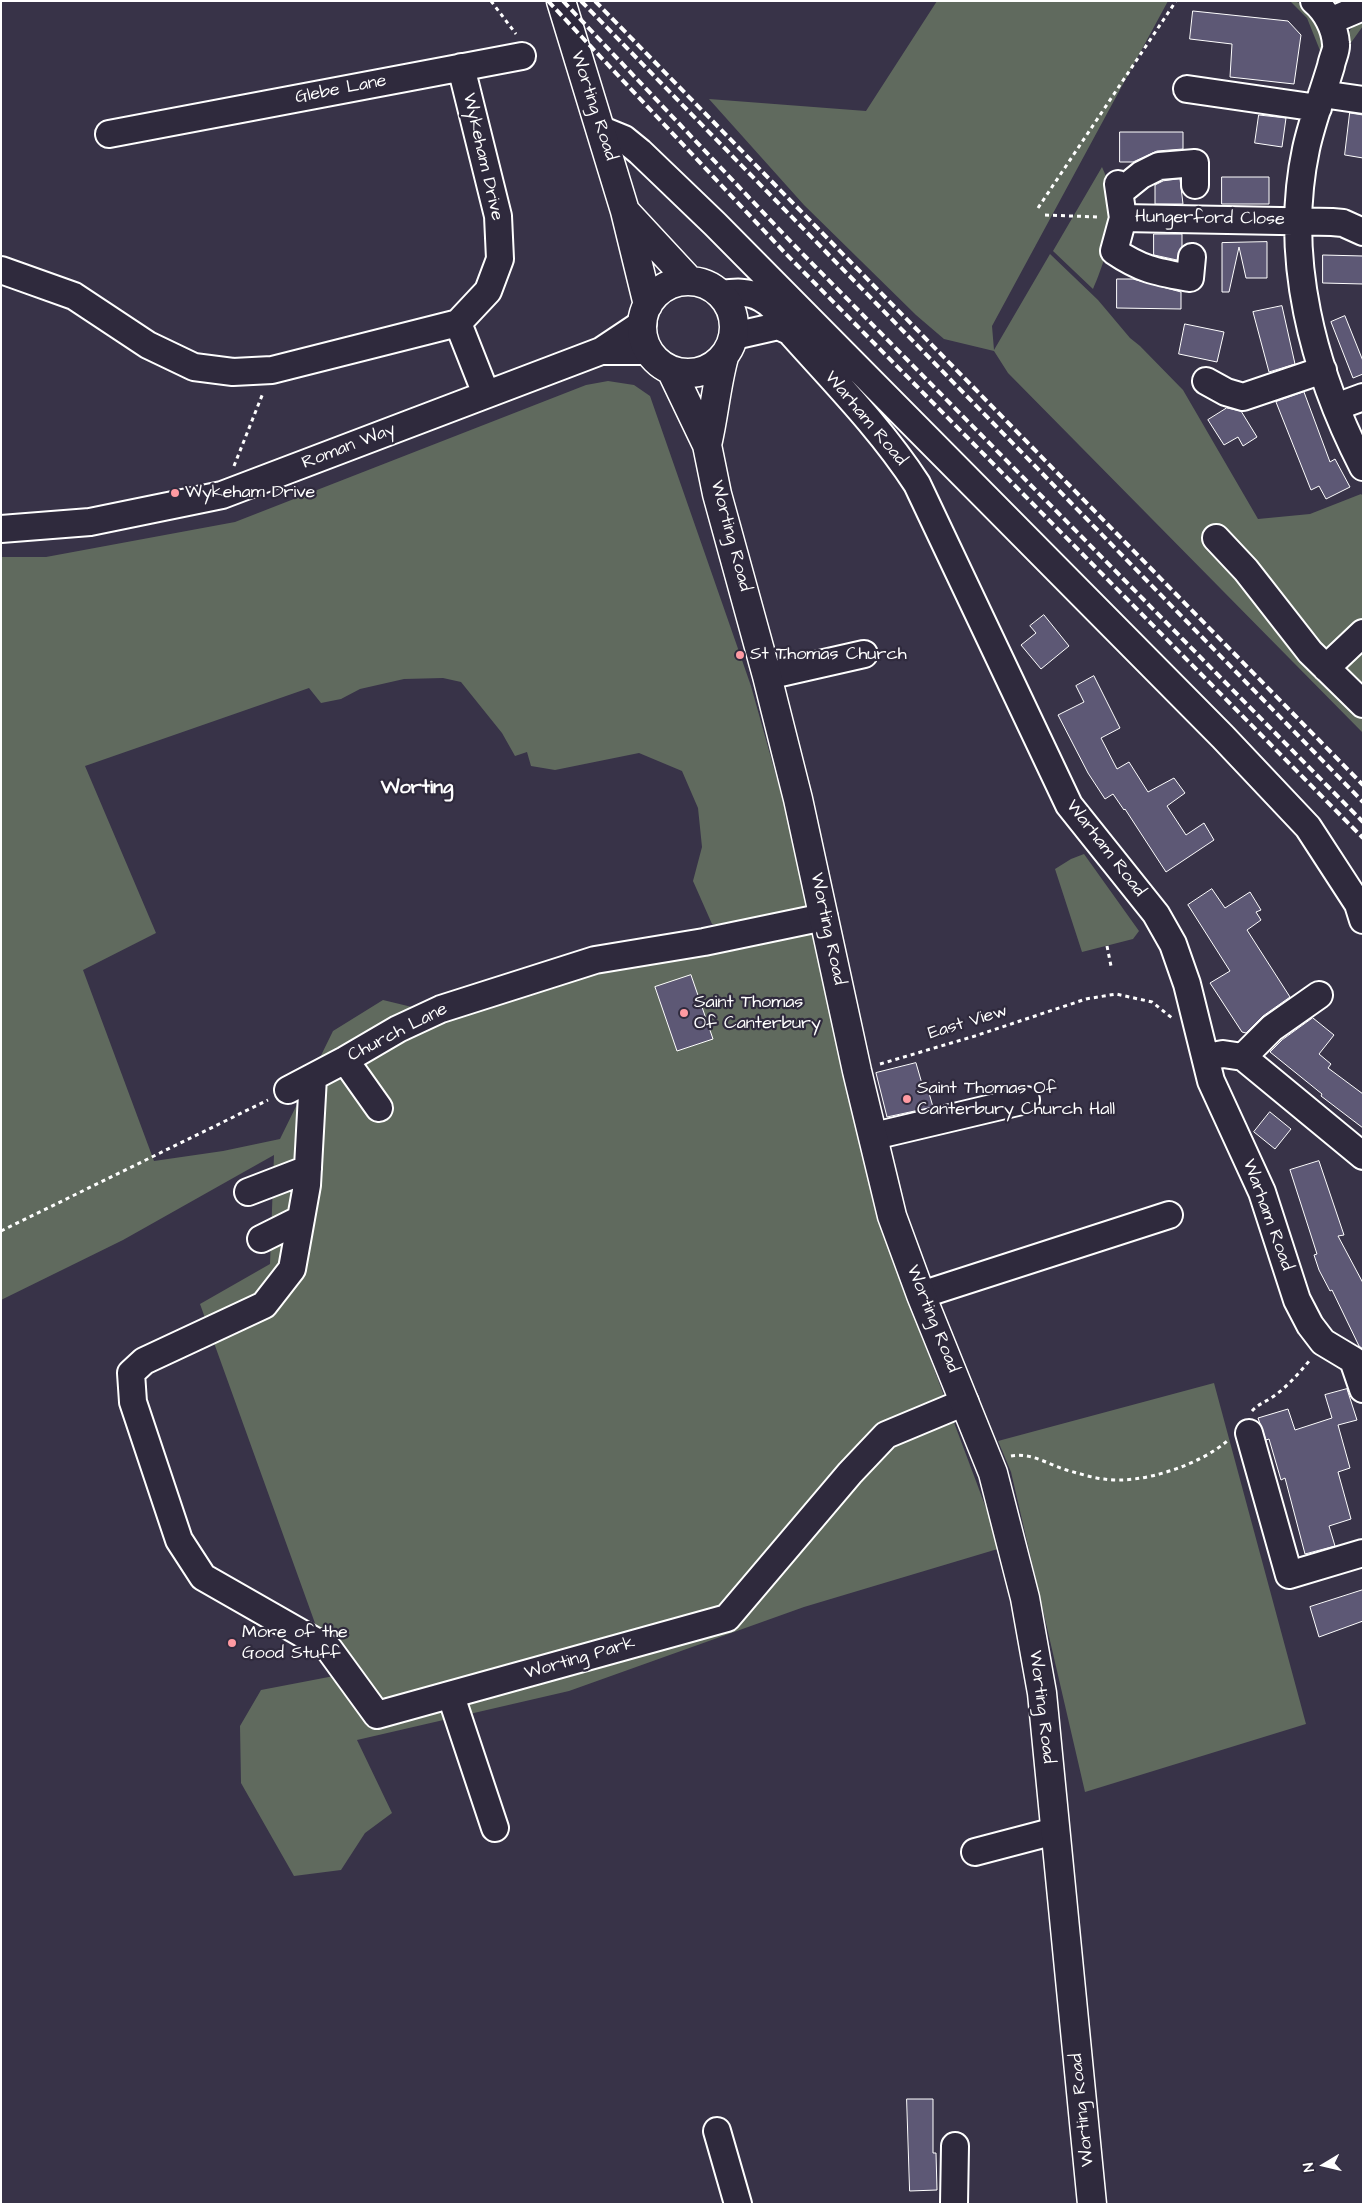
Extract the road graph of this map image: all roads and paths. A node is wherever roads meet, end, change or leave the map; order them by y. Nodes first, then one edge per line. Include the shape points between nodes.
1 (491, 1) edge
2 (561, 1) edge
3 (1176, 1) edge
4 (1363, 7) edge
5 (1322, 11) edge
6 (527, 55) joint
7 (461, 67) junction
8 (1187, 88) dead end
9 (1363, 100) edge
10 (1320, 101) junction
11 (602, 130) junction
12 (109, 134) dead end
13 (1195, 185) dead end
14 (1038, 208) dead end
15 (626, 212) junction
16 (1045, 215) dead end
17 (1123, 218) junction
18 (1297, 220) junction
19 (1363, 232) edge
20 (1192, 256) dead end
21 (1, 270) edge
22 (689, 280) junction
23 (720, 294) junction
24 (646, 314) junction
25 (458, 323) junction
26 (791, 332) junction
27 (729, 346) junction
28 (601, 351) junction
29 (648, 351) junction
30 (272, 370) junction
31 (671, 370) junction
32 (1323, 370) junction
33 (1206, 381) dead end
34 (486, 394) junction
35 (1363, 397) edge
36 (1336, 407) junction
37 (707, 445) junction
38 (1363, 467) edge
39 (222, 495) junction
40 (1, 530) edge
41 (1216, 538) dead end
42 (1363, 634) edge
43 (864, 654) dead end
44 (1326, 668) junction
45 (767, 676) junction
46 (1363, 704) edge
47 (824, 917) junction
48 (1363, 920) edge
49 (1107, 946) dead end
50 (1111, 966) dead end
51 (1319, 995) dead end
52 (1178, 1023) dead end
53 (1207, 1057) junction
54 (1243, 1057) junction
55 (345, 1060) junction
56 (857, 1071) junction
57 (313, 1077) junction
58 (288, 1090) joint
59 (1026, 1100) dead end
60 (379, 1108) dead end
61 (874, 1136) junction
62 (1363, 1156) edge
63 (308, 1168) junction
64 (248, 1192) dead end
65 (1168, 1215) dead end
66 (301, 1219) junction
67 (1, 1231) edge
68 (261, 1239) dead end
69 (921, 1295) junction
70 (1311, 1358) dead end
71 (1358, 1358) edge
72 (1363, 1389) edge
73 (965, 1402) junction
74 (1242, 1429) junction
75 (1006, 1457) dead end
76 (1363, 1553) edge
77 (451, 1696) junction
78 (495, 1828) dead end
79 (1055, 1830) junction
80 (975, 1852) dead end
81 (716, 2131) dead end
82 (955, 2146) dead end
83 (735, 2203) edge
84 (954, 2204) edge
85 (1092, 2204) edge

1 - 6 path
2 - 11 main road, Worting Road
3 - 14 path
4 - 5 street
5 - 10 street via 1336,45
6 - 7 street, Glebe Lane
7 - 12 street, Glebe Lane
7 - 25 street, Wykeham Drive via 498,216 500,259 488,291
8 - 10 street
9 - 10 street
10 - 18 street via 1306,149
11 - 15 main road, Worting Road
11 - 48 street via 624,139 635,148 715,224 1223,737 1308,827 1358,904
13 - 17 street, Hungerford Close via 1194,163 1159,166 1119,188
15 - 22 main road, Worting Road
15 - 24 main road, Worting Road
16 - 17 path
17 - 18 street, Hungerford Close
17 - 20 street, Hungerford Close via 1114,250 1134,264 1190,278
18 - 19 street, Hungerford Close via 1343,223
18 - 32 street via 1303,290
21 - 30 street via 74,296 148,345 194,367 234,372
22 - 23 main road via 706,283
22 - 24 main road via 664,287 652,298
23 - 26 street, Warham Road via 740,292 760,298 774,307
23 - 27 main road via 730,306 735,322
24 - 28 street, Roman Way
24 - 29 main road via 642,331
25 - 30 street
25 - 34 street
26 - 27 street via 778,326
26 - 53 street, Warham Road via 896,451 917,484 1070,805 1156,914 1173,944
27 - 31 main road via 707,369 692,373
27 - 37 main road, Worting Road via 718,378 716,406
28 - 29 street, Roman Way
28 - 34 street, Roman Way
29 - 31 main road
30 - 39 path
31 - 37 main road, Worting Road
32 - 33 street via 1243,397
32 - 36 street
34 - 39 street, Roman Way
35 - 36 street
36 - 38 street
37 - 45 main road, Worting Road via 717,494
39 - 40 street, Roman Way via 90,522
41 - 44 street
42 - 44 street
43 - 45 street
44 - 46 street
45 - 47 main road, Worting Road
47 - 55 street, Church Lane via 595,960 440,1009
47 - 56 main road, Worting Road
49 - 50 path
51 - 54 street via 1272,1028
52 - 56 path, East View via 1152,1002 1116,994 1086,999
53 - 54 street via 1223,1054
53 - 71 street, Warham Road via 1211,1081 1262,1192 1297,1300 1323,1342
54 - 62 street
55 - 57 street, Church Lane
55 - 60 street
56 - 61 main road, Worting Road
57 - 58 street, Church Lane
57 - 63 street
58 - 67 path
59 - 61 street
61 - 69 main road, Worting Road via 892,1216
63 - 64 street
63 - 66 street
65 - 69 street
66 - 68 street
66 - 77 street, Worting Park via 292,1269 264,1305 144,1361 131,1373 133,1402 179,1540 203,1577 329,1649 377,1715
69 - 73 main road, Worting Road
70 - 74 path via 1290,1383 1258,1405
71 - 72 street
73 - 77 street, Worting Park via 886,1435 727,1618
73 - 79 main road, Worting Road via 993,1473 1025,1598 1042,1693
74 - 75 path via 1219,1449 1196,1461 1142,1477 1106,1480 1068,1471 1028,1456
74 - 76 street via 1289,1575
77 - 78 street
79 - 80 street
79 - 85 main road, Worting Road
81 - 83 street
82 - 84 street

